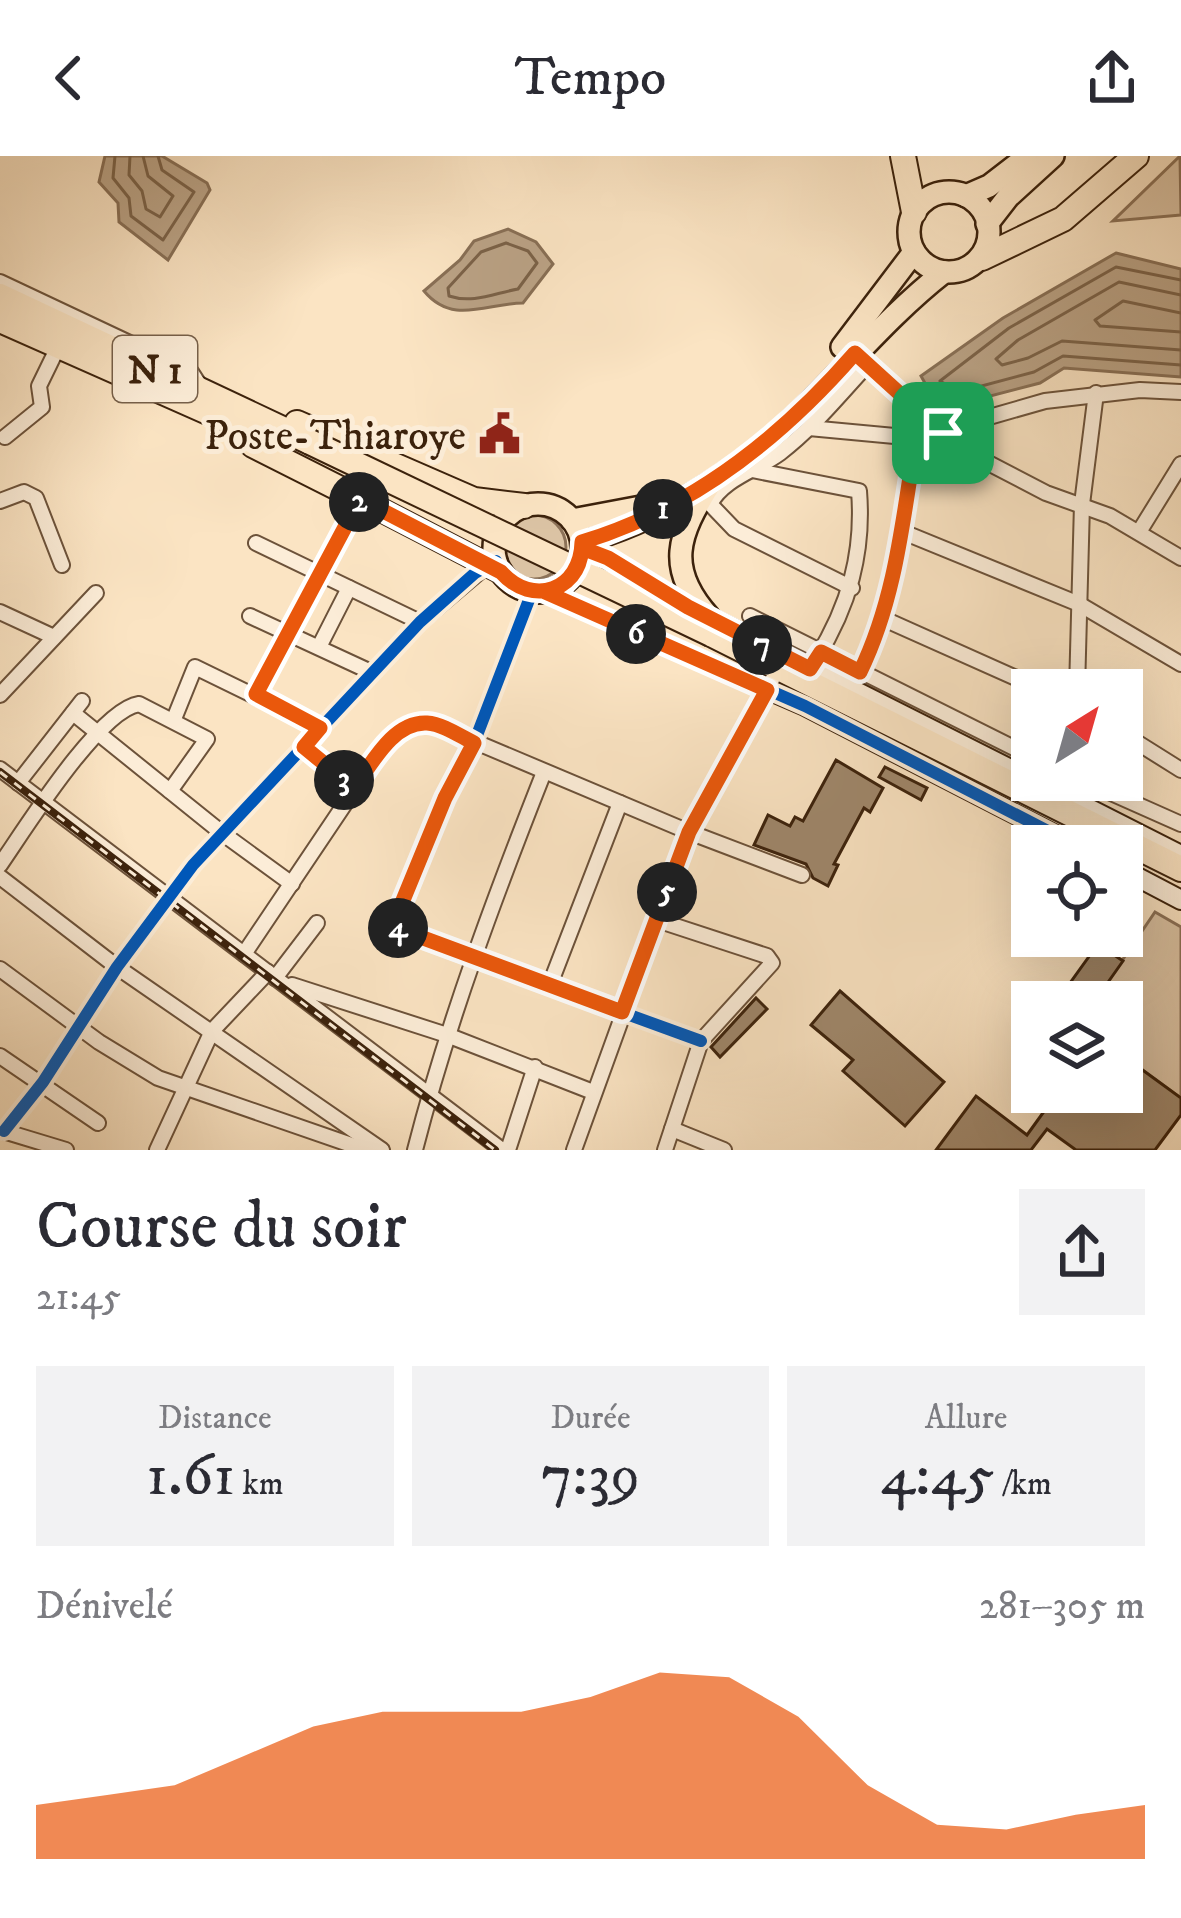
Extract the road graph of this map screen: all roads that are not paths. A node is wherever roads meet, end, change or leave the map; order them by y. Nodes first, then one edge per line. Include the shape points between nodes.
1 (903, 156) edge
2 (1028, 156) edge
3 (1053, 156) edge
4 (1136, 156) edge
5 (966, 196) junction
6 (914, 212) junction
7 (988, 224) junction
8 (914, 252) junction
9 (982, 259) junction
10 (944, 272) junction
11 (0, 282) edge
12 (0, 296) edge
13 (0, 320) edge
14 (58, 347) junction
15 (862, 358) junction
16 (1181, 392) edge
17 (205, 393) junction
18 (1096, 393) junction
19 (230, 413) junction
20 (809, 428) junction
21 (943, 433) junction
22 (5, 437) dead end
23 (916, 438) junction
24 (1181, 464) edge
25 (752, 470) junction
26 (711, 483) junction
27 (360, 499) junction
28 (0, 501) edge
29 (1082, 504) junction
30 (524, 506) junction
31 (572, 520) junction
32 (903, 532) junction
33 (1139, 532) junction
34 (256, 543) dead end
35 (582, 545) junction
36 (1181, 558) edge
37 (62, 565) dead end
38 (494, 566) junction
39 (321, 574) junction
40 (349, 588) junction
41 (852, 588) junction
42 (538, 592) junction
43 (96, 593) dead end
44 (1078, 604) junction
45 (0, 612) edge
46 (250, 616) dead end
47 (750, 616) dead end
48 (884, 619) junction
49 (420, 622) junction
50 (287, 632) junction
51 (708, 632) junction
52 (54, 637) junction
53 (319, 647) junction
54 (815, 660) junction
55 (1181, 664) edge
56 (1077, 669) edge
57 (370, 672) junction
58 (860, 672) junction
59 (775, 673) junction
60 (1011, 676) edge
61 (2, 690) edge
62 (256, 694) junction
63 (174, 719) junction
64 (320, 728) junction
65 (97, 732) junction
66 (474, 743) junction
67 (1143, 746) edge
68 (304, 747) junction
69 (1011, 747) edge
70 (1011, 768) edge
71 (0, 769) edge
72 (1181, 770) edge
73 (544, 772) junction
74 (18, 782) junction
75 (354, 788) junction
76 (170, 791) junction
77 (1074, 801) edge
78 (1129, 801) edge
79 (43, 802) junction
80 (620, 803) junction
81 (1181, 824) edge
82 (1036, 825) edge
83 (1064, 825) edge
84 (689, 832) junction
85 (221, 833) junction
86 (1181, 855) edge
87 (0, 865) edge
88 (1143, 866) edge
89 (1181, 869) edge
90 (802, 875) dead end
91 (0, 877) edge
92 (1143, 880) edge
93 (292, 884) junction
94 (1181, 886) edge
95 (168, 896) junction
96 (1181, 900) edge
97 (657, 920) junction
98 (317, 923) dead end
99 (244, 954) junction
100 (472, 958) junction
101 (116, 967) junction
102 (0, 969) edge
103 (275, 977) junction
104 (549, 987) junction
105 (622, 1012) junction
106 (79, 1027) junction
107 (212, 1031) junction
108 (447, 1035) junction
109 (701, 1041) junction
110 (0, 1056) edge
111 (535, 1067) junction
112 (43, 1082) junction
113 (182, 1088) junction
114 (593, 1092) junction
115 (428, 1093) junction
116 (98, 1124) dead end
117 (672, 1129) junction
118 (2, 1130) edge
119 (57, 1149) edge
120 (157, 1150) edge
121 (366, 1150) edge
122 (382, 1150) edge
123 (415, 1150) edge
124 (505, 1150) edge
125 (574, 1150) edge
126 (665, 1150) edge
127 (724, 1150) edge

1 - 6 highway
2 - 5 main road
3 - 7 main road
4 - 9 highway via 1064,219
5 - 6 main road via 931,196
5 - 7 main road
6 - 8 main road
7 - 9 main road
8 - 10 main road
8 - 31 main road via 830,363 751,438 643,506
9 - 10 main road
10 - 15 main road via 900,306
11 - 17 street via 191,372
12 - 17 highway, N 1
13 - 14 highway, N 1
14 - 19 highway, N 1
14 - 22 street via 39,386 42,407
15 - 20 street
15 - 21 street
15 - 26 main road
16 - 18 street
17 - 19 highway, N 1
18 - 21 street via 1018,407
18 - 29 street
19 - 27 highway via 253,446
19 - 30 highway via 274,413 474,500
19 - 51 highway, N 1, bridge
20 - 23 street
20 - 25 street
21 - 23 street
21 - 29 street via 994,468
23 - 32 street
24 - 33 street
25 - 41 street via 859,490
25 - 41 street via 712,498 714,510 734,529
26 - 35 main road
26 - 51 main road via 680,545 684,582
27 - 38 main road
27 - 39 street
28 - 37 street via 25,492 36,498
29 - 33 street
29 - 44 street
30 - 31 main road via 555,508
30 - 38 main road via 501,524
31 - 35 main road
32 - 44 street
32 - 48 street
33 - 36 street
34 - 39 street
35 - 42 main road via 567,582
35 - 51 street
38 - 42 main road via 520,589
38 - 49 street
39 - 40 street
39 - 50 street
40 - 49 street
40 - 53 street
41 - 54 street
42 - 59 street
42 - 66 street
43 - 52 street
44 - 55 street
44 - 56 street
45 - 52 street
46 - 50 street
47 - 54 street
48 - 58 street
48 - 60 street
49 - 57 street
50 - 53 street
50 - 62 street
51 - 59 highway, N 1
52 - 61 street
53 - 57 street
54 - 58 street
54 - 59 street
54 - 70 street
57 - 64 street
58 - 69 street
59 - 82 street via 805,706
59 - 83 highway, N 1
59 - 84 street
59 - 89 highway, N 1 via 968,759
62 - 63 street via 195,667
62 - 64 street
63 - 65 street via 127,706
63 - 76 street via 207,739
64 - 68 street
65 - 74 street via 78,707
65 - 76 street
65 - 79 street
66 - 73 street
66 - 75 street via 429,723 406,729
66 - 100 street via 396,918 404,933
67 - 72 street
68 - 75 street
68 - 85 street
71 - 74 street
73 - 80 street
73 - 100 street
74 - 79 street
75 - 93 street
76 - 85 street
77 - 86 street
78 - 81 street
79 - 87 street
79 - 95 street
80 - 84 street
80 - 104 street
84 - 90 street
84 - 97 street
85 - 93 street
85 - 95 street
88 - 94 highway
91 - 101 street
92 - 96 street
93 - 99 street
95 - 99 street
95 - 101 street
97 - 105 street
97 - 109 street via 771,959
98 - 103 street
99 - 103 street
100 - 104 street
100 - 108 street
101 - 106 street
101 - 107 street
102 - 106 street
103 - 107 street
103 - 108 street
103 - 115 street
104 - 105 street
105 - 109 street
105 - 114 street
106 - 112 street
106 - 113 street
107 - 113 street
107 - 122 street
108 - 111 street
108 - 115 street
109 - 117 street
110 - 112 street
111 - 114 street
111 - 124 street
112 - 116 street
112 - 118 street
113 - 120 street
113 - 121 street
114 - 125 street
115 - 123 street
115 - 124 street
117 - 126 street
117 - 127 street
118 - 119 street

